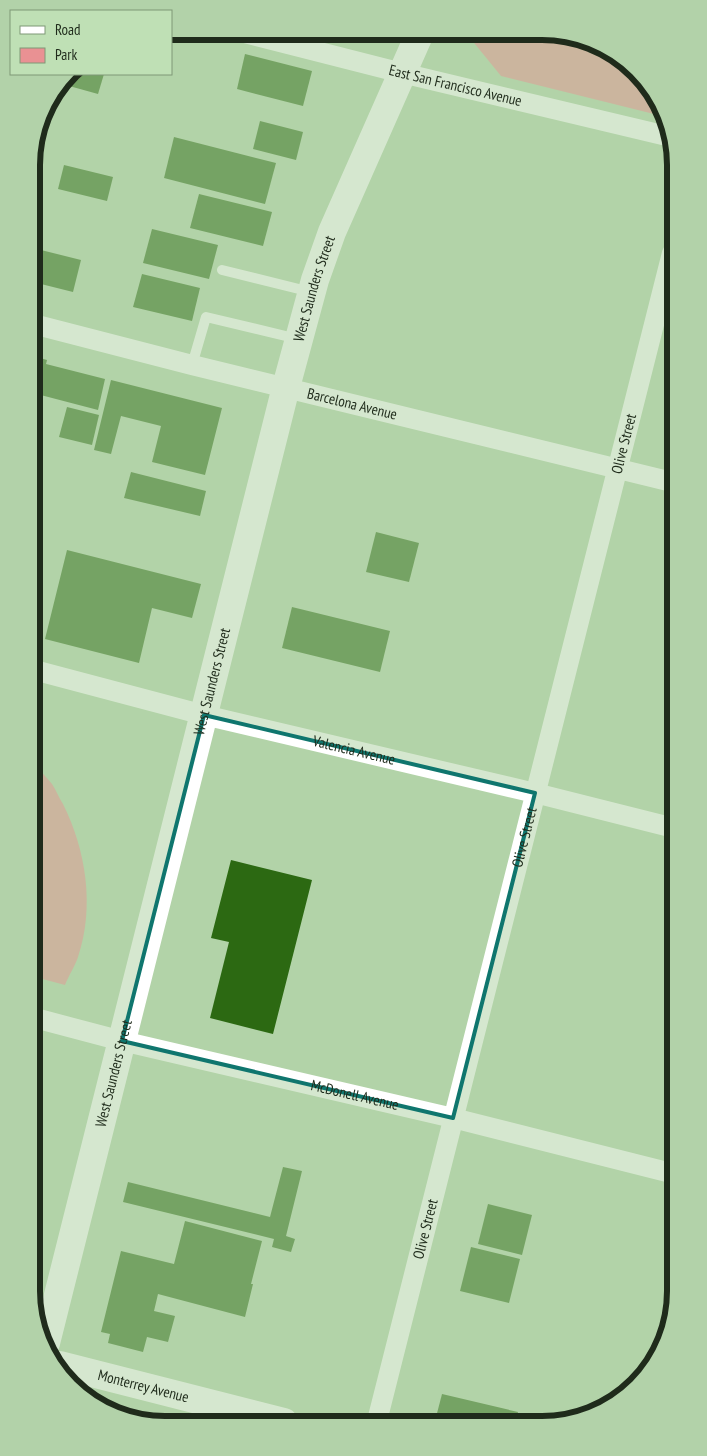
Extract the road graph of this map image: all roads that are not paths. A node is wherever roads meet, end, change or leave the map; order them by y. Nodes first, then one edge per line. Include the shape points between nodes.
1 (272, 40) edge
2 (417, 40) edge
3 (402, 73) junction
4 (663, 135) edge
5 (222, 270) dead end
6 (667, 273) edge
7 (312, 292) junction
8 (40, 326) edge
9 (299, 340) junction
10 (192, 365) junction
11 (286, 387) junction
12 (617, 468) junction
13 (667, 481) edge
14 (40, 672) edge
15 (204, 715) junction
16 (535, 793) junction
17 (667, 826) edge
18 (40, 1019) edge
19 (122, 1041) junction
20 (453, 1118) junction
21 (667, 1172) edge
22 (48, 1334) edge
23 (66, 1366) edge
24 (260, 1416) edge
25 (378, 1416) edge

1 - 3 street, East San Francisco Avenue
2 - 3 main road, West Saunders Street
3 - 4 street, East San Francisco Avenue
3 - 7 main road, West Saunders Street via 332,232
5 - 7 lane
6 - 12 street, Olive Street
7 - 9 main road, West Saunders Street
8 - 10 street, Barcelona Avenue
9 - 10 lane via 206,317
9 - 11 main road, West Saunders Street
10 - 11 street, Barcelona Avenue
11 - 12 street, Barcelona Avenue
11 - 15 main road, West Saunders Street
12 - 13 street, Barcelona Avenue
12 - 16 street, Olive Street
14 - 15 street, Valencia Avenue
15 - 16 street, Valencia Avenue
15 - 19 main road, West Saunders Street
16 - 17 street, Valencia Avenue
16 - 20 street, Olive Street
18 - 19 street, McDonell Avenue
19 - 20 street, McDonell Avenue
19 - 22 main road, West Saunders Street
20 - 21 street, McDonell Avenue
20 - 25 street, Olive Street
23 - 24 main road, Monterrey Avenue

